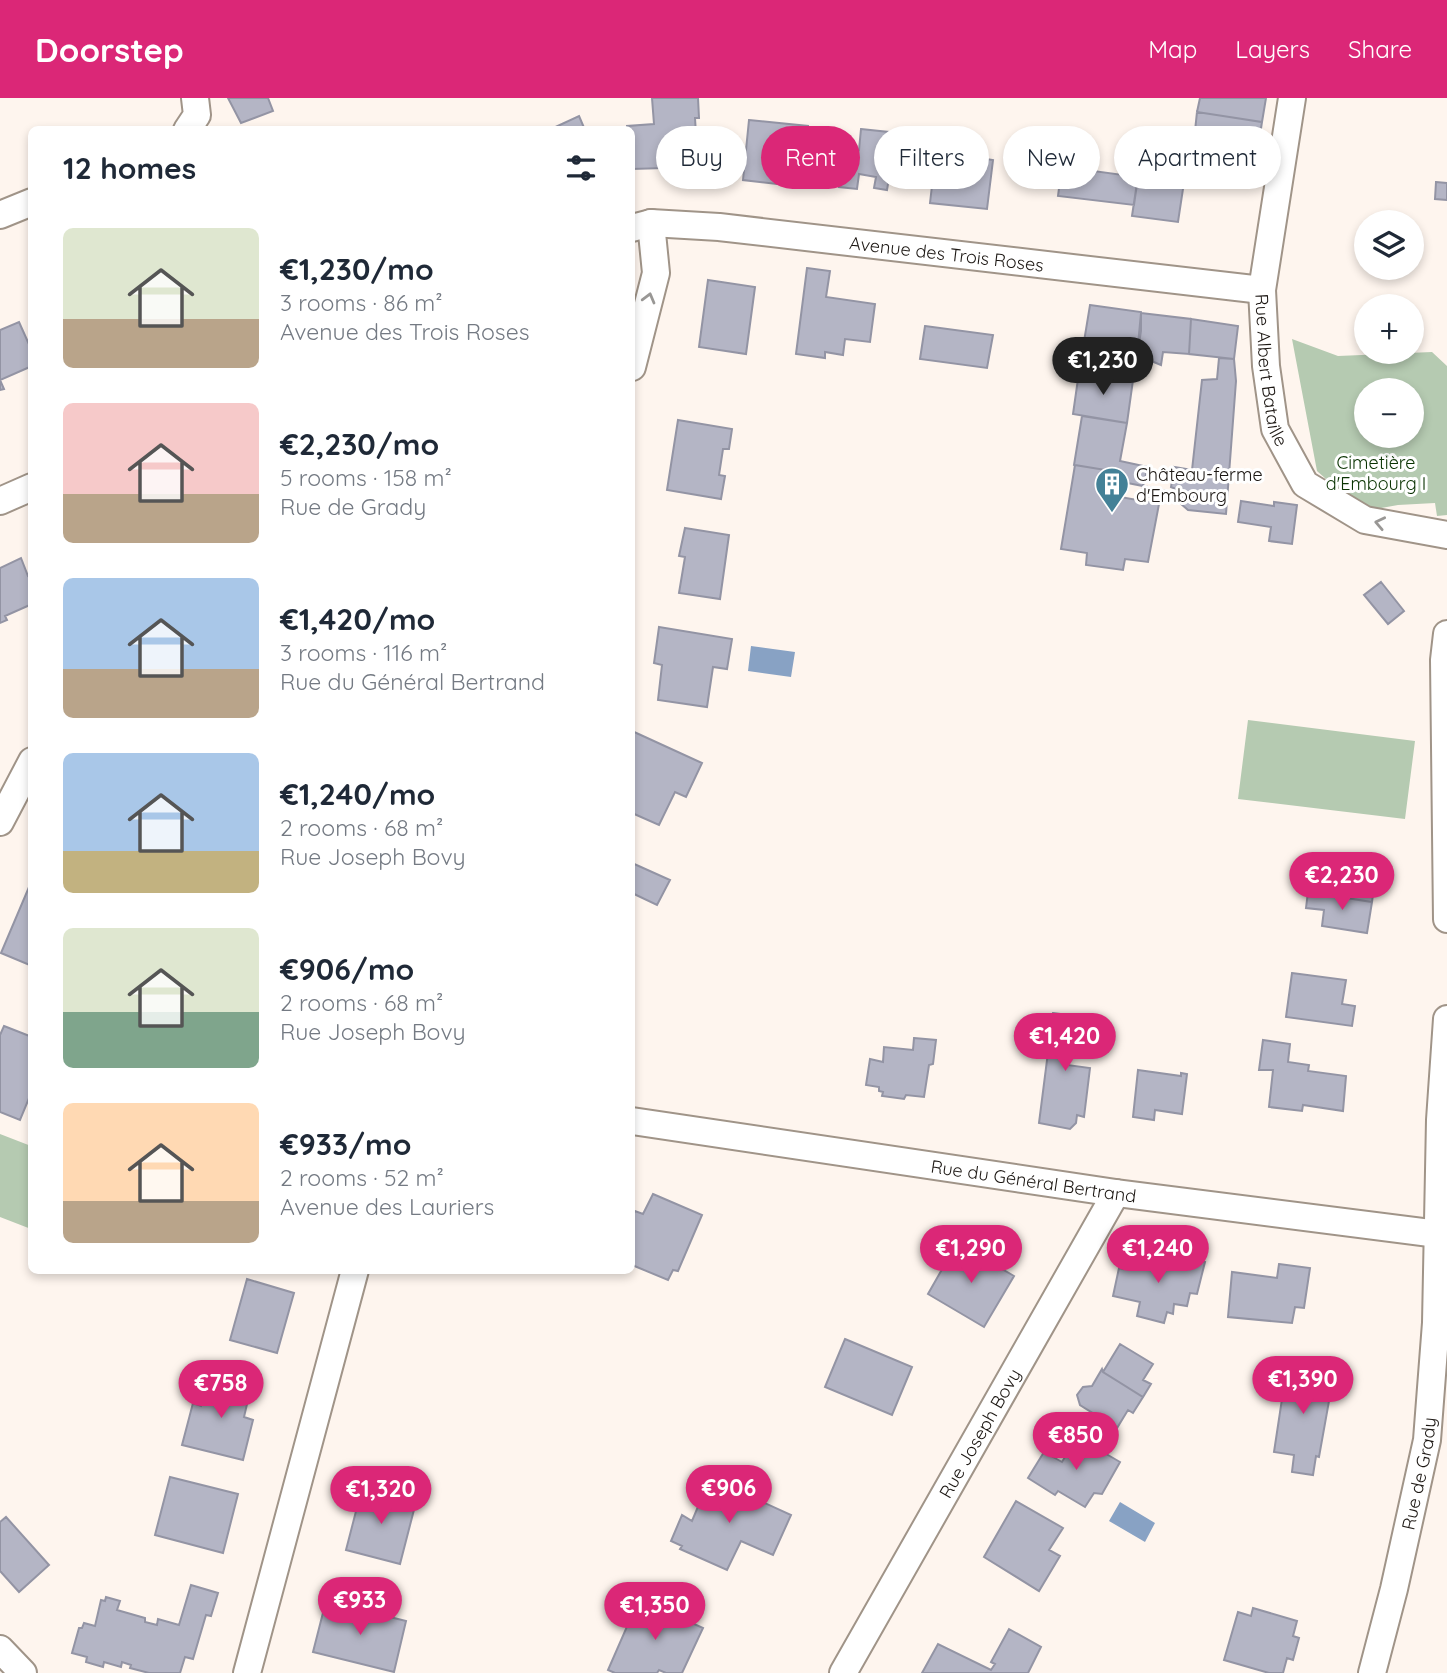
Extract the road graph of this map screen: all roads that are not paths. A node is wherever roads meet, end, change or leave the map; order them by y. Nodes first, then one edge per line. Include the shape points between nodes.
1 (195, 98) edge
2 (1292, 98) edge
3 (190, 126) edge
4 (28, 204) edge
5 (0, 215) edge
6 (641, 225) edge
7 (1262, 290) junction
8 (635, 353) edge
9 (28, 489) edge
10 (0, 501) edge
11 (1447, 535) edge
12 (1447, 634) edge
13 (28, 769) edge
14 (0, 822) edge
15 (1447, 919) edge
16 (1447, 1019) edge
17 (635, 1121) edge
18 (1116, 1193) junction
19 (1438, 1234) junction
20 (354, 1274) edge
21 (0, 1649) edge
22 (23, 1673) edge
23 (247, 1673) edge
24 (843, 1673) edge
25 (1372, 1673) edge

1 - 3 street via 197,115
2 - 7 street, Rue Albert Bataille
4 - 5 street
6 - 7 street, Avenue des Trois Roses via 719,227
8 -> 6 street via 656,273
11 -> 7 street, Rue Albert Bataille via 1366,520 1305,484 1275,429
9 - 10 street
12 - 15 street
13 - 14 street
16 - 19 street, Rue de Grady
17 - 18 street, Rue du Général Bertrand
18 - 19 street, Rue du Général Bertrand
18 - 24 street, Rue Joseph Bovy
19 - 25 street, Rue de Grady via 1427,1440
20 - 23 street
21 - 22 street

